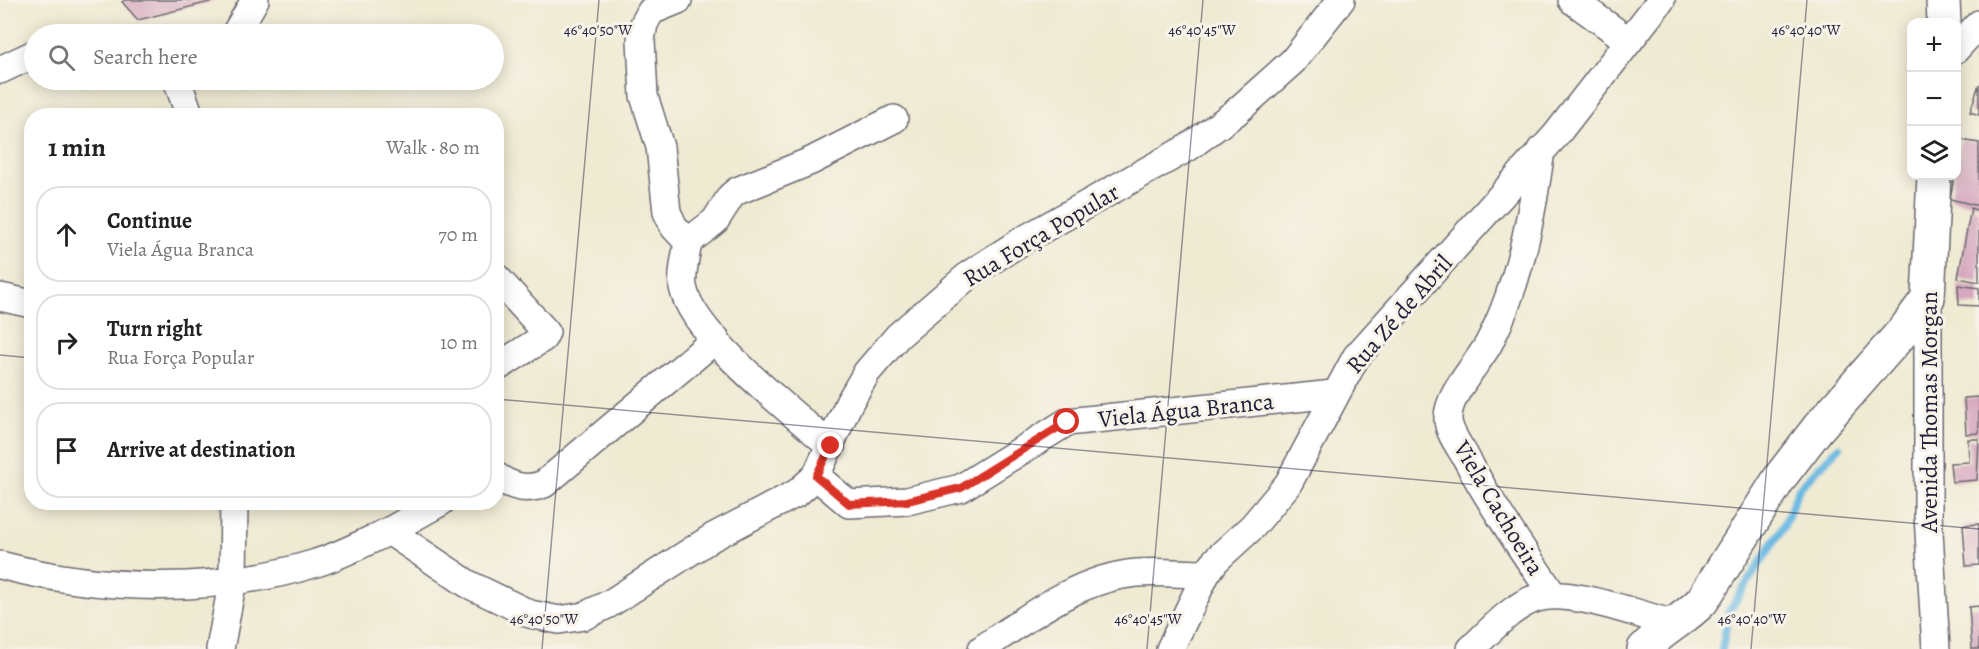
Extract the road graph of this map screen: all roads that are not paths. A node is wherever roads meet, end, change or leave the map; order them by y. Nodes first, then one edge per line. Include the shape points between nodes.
1 (255, 0) edge
2 (678, 0) edge
3 (1341, 0) edge
4 (1572, 0) edge
5 (1661, 0) edge
6 (1943, 0) edge
7 (1944, 18) edge
8 (241, 24) edge
9 (1979, 24) edge
10 (1629, 41) junction
11 (1961, 44) edge
12 (24, 59) edge
13 (0, 70) edge
14 (181, 90) edge
15 (187, 108) edge
16 (894, 119) dead end
17 (1541, 150) junction
18 (1934, 180) edge
19 (687, 242) junction
20 (504, 286) edge
21 (0, 297) edge
22 (1928, 298) junction
23 (24, 302) edge
24 (716, 339) junction
25 (504, 363) edge
26 (1334, 394) junction
27 (831, 446) junction
28 (816, 476) junction
29 (504, 480) edge
30 (234, 510) edge
31 (427, 510) edge
32 (389, 531) junction
33 (0, 565) edge
34 (1206, 574) junction
35 (233, 579) junction
36 (1553, 595) junction
37 (1674, 624) junction
38 (220, 649) edge
39 (982, 649) edge
40 (1170, 649) edge
41 (1471, 649) edge
42 (1644, 649) edge
43 (1936, 649) edge

1 - 8 street
2 - 19 street via 651,11 644,24 642,51 644,96 660,147 667,212 674,228
3 - 27 street, Rua Força Popular via 1293,60 1235,113 1189,147 970,274 898,336 867,372
4 - 10 street
5 - 10 street, Rua Zé de Abril
6 - 7 street
9 - 11 street
10 - 17 street, Rua Zé de Abril
12 - 13 street
14 - 15 street
16 - 19 street via 811,161 737,191 716,221
17 - 26 street, Rua Zé de Abril via 1356,357
17 - 36 street, Viela Cachoeira via 1532,211 1508,300 1489,344 1455,396 1448,419 1494,509
18 - 22 street, Avenida Thomas Morgan
19 - 24 street via 683,286 690,308
20 - 25 street via 546,332 543,338
21 - 23 street
22 - 37 street via 1780,476 1702,600
22 - 43 street, Avenida Thomas Morgan via 1928,515
24 - 27 street via 745,372
24 - 29 street via 544,484 521,488
26 - 28 street, Viela Água Branca via 1067,422 961,488 907,501 849,504
26 - 34 street, Rua Zé de Abril via 1288,484
27 - 28 street, Rua Força Popular
28 - 32 street, Rua Força Popular via 797,493 713,537 609,604 584,616 559,620 530,614 490,596
30 - 35 street
31 - 32 street
32 - 35 street via 313,564
33 - 35 street via 104,585
34 - 39 street via 1138,573 1092,584 1035,613
34 - 40 street, Rua Zé de Abril
35 - 38 street
36 - 37 street
36 - 41 street via 1535,599 1510,615
37 - 42 street via 1658,633

